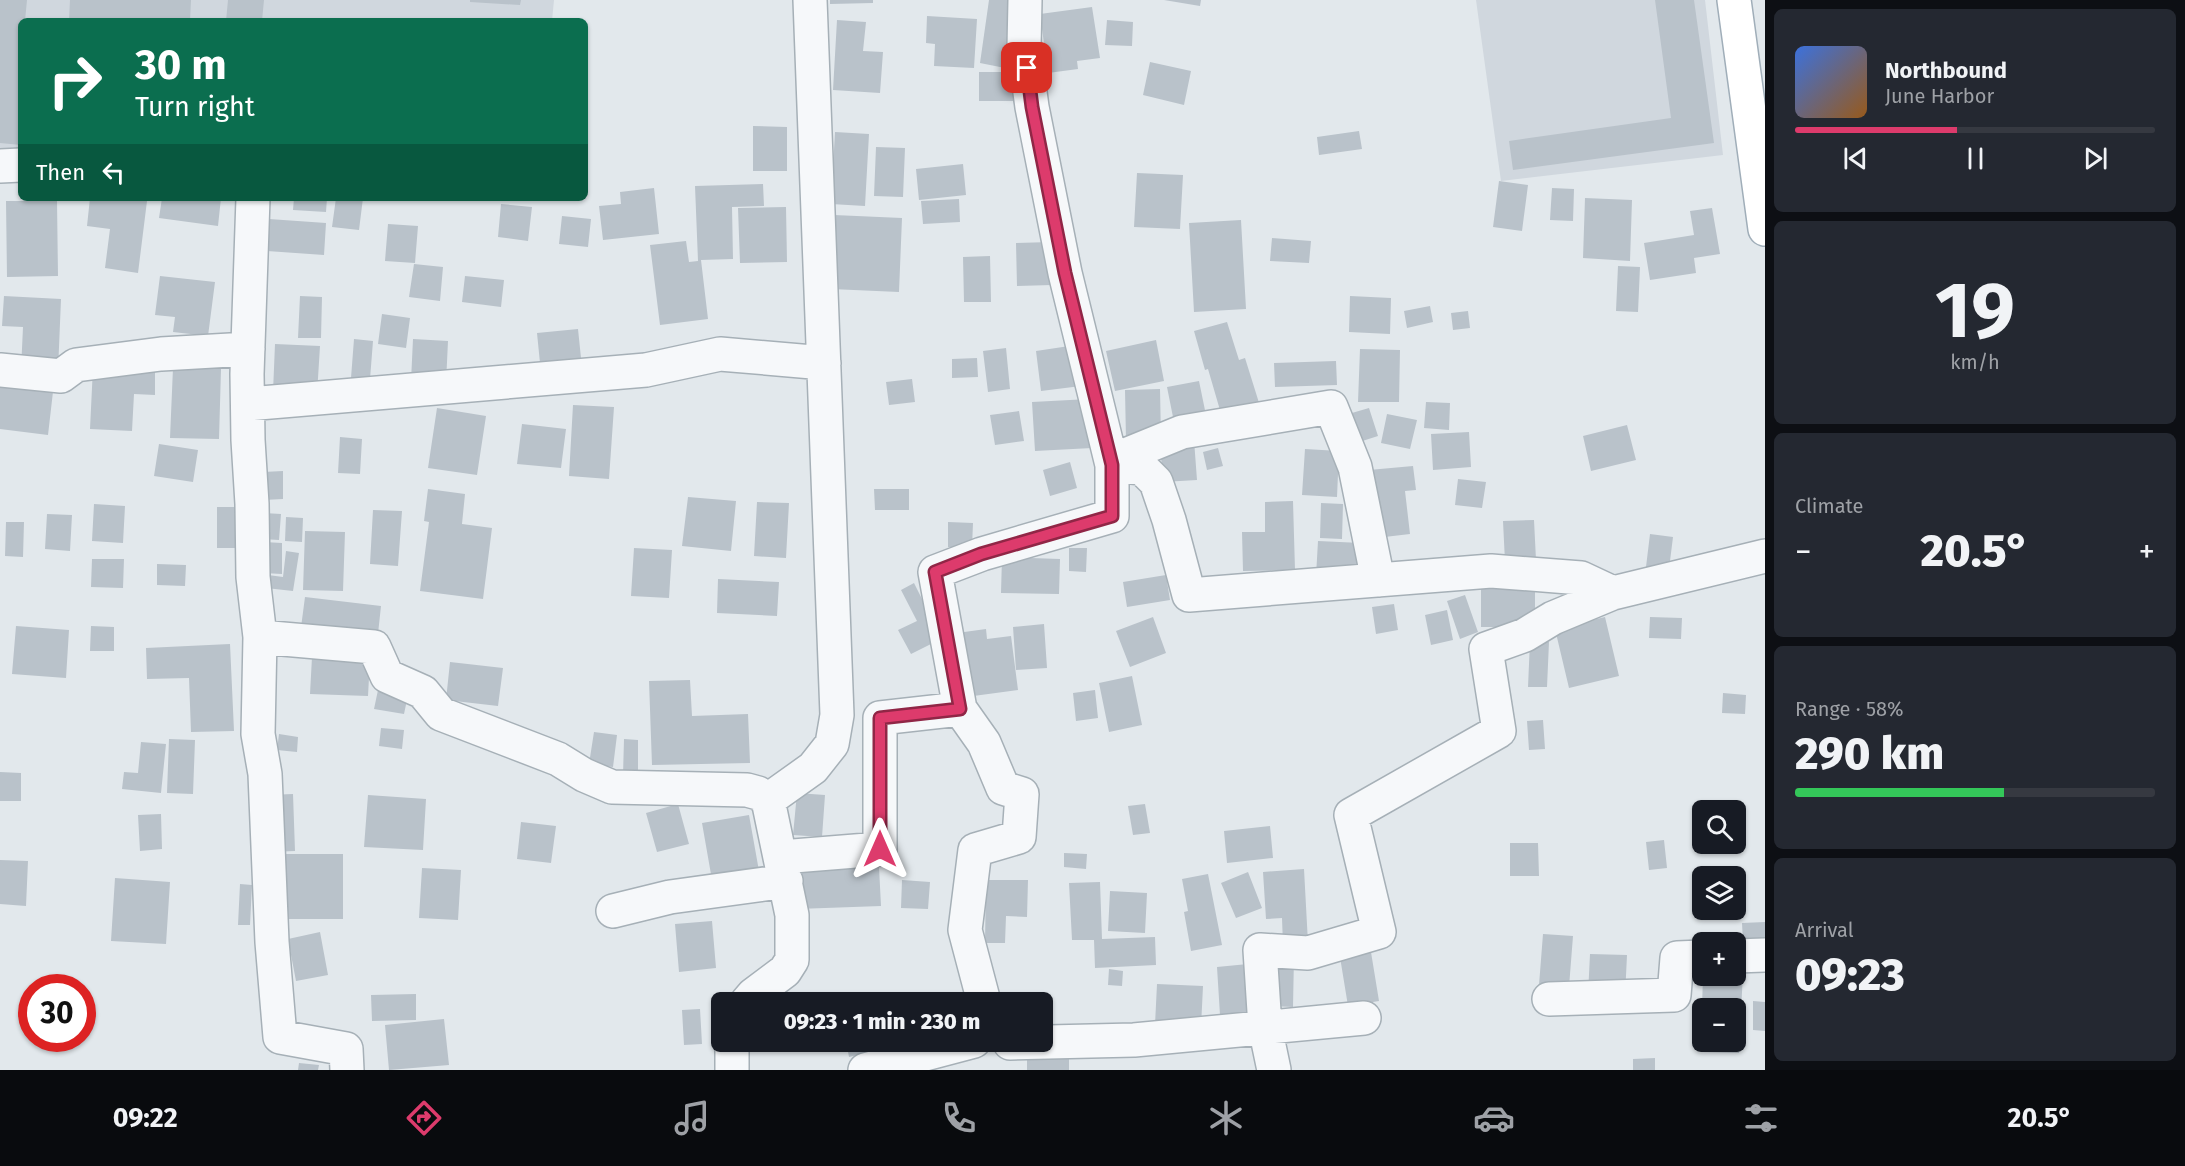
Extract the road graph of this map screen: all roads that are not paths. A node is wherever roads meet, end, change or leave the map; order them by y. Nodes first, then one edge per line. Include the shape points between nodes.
1 (810, 0) edge
2 (1025, 0) edge
3 (1734, 0) edge
4 (18, 165) edge
5 (0, 166) edge
6 (253, 201) edge
7 (1765, 229) edge
8 (248, 349) junction
9 (824, 363) junction
10 (0, 370) edge
11 (248, 404) junction
12 (1111, 463) junction
13 (1765, 556) edge
14 (1378, 580) junction
15 (1613, 593) junction
16 (260, 637) junction
17 (960, 709) junction
18 (768, 800) junction
19 (784, 869) junction
20 (613, 911) dead end
21 (1765, 955) edge
22 (1746, 956) edge
23 (1692, 957) edge
24 (757, 992) edge
25 (981, 992) edge
26 (1550, 999) dead end
27 (1364, 1018) dead end
28 (1265, 1028) junction
29 (1053, 1047) edge
30 (732, 1052) edge
31 (933, 1052) edge
32 (347, 1070) edge
33 (732, 1070) edge
34 (865, 1070) edge
35 (1274, 1070) edge

1 - 9 street
2 - 12 street via 1024,48 1032,107 1065,273
3 - 7 main road
4 - 5 street
6 - 8 street
8 - 10 street via 161,354 76,365 61,376
8 - 11 street
9 - 11 street via 720,354 646,370
9 - 18 street via 837,715 832,744 813,768
11 - 16 street via 253,578
12 - 14 street via 1142,468 1156,482 1189,595
12 - 14 street via 1182,432 1330,407 1355,467
12 - 17 street via 1112,516 981,554 935,572
13 - 15 street
14 - 15 street via 1491,571 1581,578
15 - 28 street via 1486,649 1498,731 1351,815 1379,932 1308,953 1260,950
16 - 18 street via 374,647 387,676 423,692 441,714 558,759 612,787 747,790
16 - 32 street via 258,734 265,774 280,1037 346,1049
17 - 19 street via 880,718 880,849
17 - 25 street via 984,743 1003,788 1022,794 1018,837 975,850 965,930
18 - 19 street
19 - 20 street
19 - 24 street via 792,915 792,960
21 - 22 street
23 - 26 street via 1677,958 1674,996
27 - 28 street
28 - 29 street
28 - 35 street
30 - 33 street
31 - 34 street

